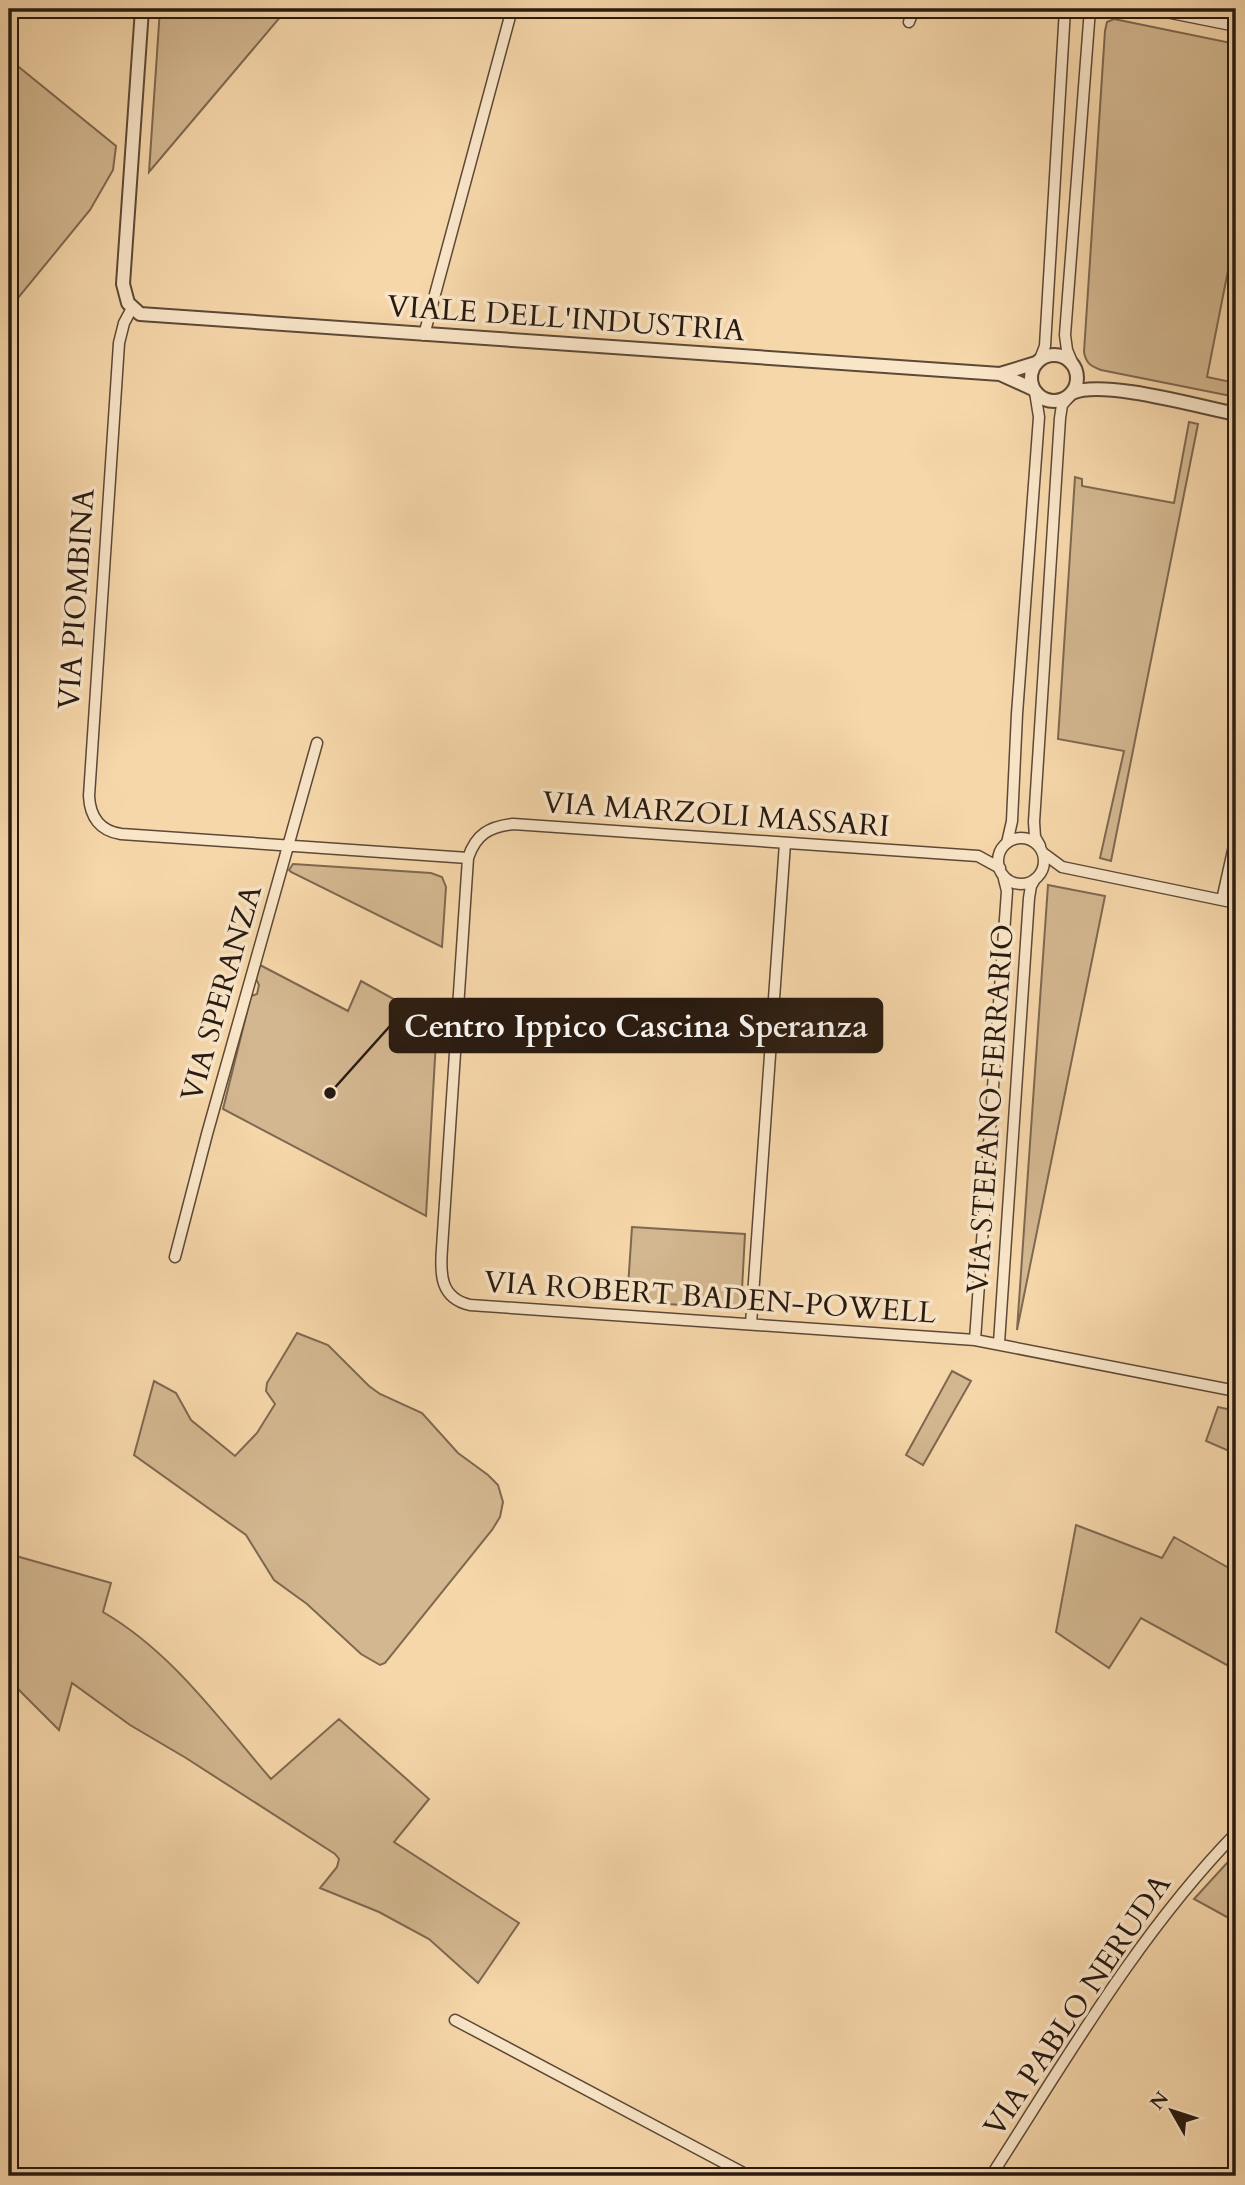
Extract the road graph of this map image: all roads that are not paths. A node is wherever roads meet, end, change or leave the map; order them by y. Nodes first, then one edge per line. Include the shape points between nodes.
1 (142, 9) edge
2 (512, 9) edge
3 (914, 9) edge
4 (1065, 9) edge
5 (1090, 9) edge
6 (1152, 9) edge
7 (909, 22) dead end
8 (1236, 26) edge
9 (132, 307) junction
10 (424, 335) junction
11 (1038, 361) junction
12 (1074, 365) junction
13 (1000, 374) junction
14 (1108, 388) junction
15 (1034, 391) junction
16 (1071, 395) junction
17 (1236, 414) edge
18 (317, 743) dead end
19 (1236, 837) edge
20 (785, 843) junction
21 (1006, 844) junction
22 (287, 845) junction
23 (1041, 850) junction
24 (978, 856) junction
25 (468, 858) junction
26 (1062, 867) junction
27 (1002, 872) junction
28 (1038, 876) junction
29 (1222, 900) junction
30 (1236, 902) edge
31 (175, 1257) dead end
32 (751, 1324) junction
33 (975, 1340) junction
34 (999, 1343) junction
35 (1236, 1391) edge
36 (1236, 1833) edge
37 (455, 2020) dead end
38 (749, 2176) edge
39 (991, 2176) edge

1 - 9 street via 123,284
2 - 10 street
3 - 7 street
4 - 11 street via 1045,346
5 - 12 street via 1065,335
6 - 8 street
9 - 10 street, VIALE DELL'INDUSTRIA via 152,317
9 - 22 street, VIA PIOMBINA via 119,344 90,808 98,823 114,833
10 - 13 street, VIALE DELL'INDUSTRIA
11 - 12 street via 1053,355
11 - 13 street
11 - 15 street via 1031,375
12 - 14 street via 1085,377
12 - 16 street via 1077,383
13 - 15 street
14 - 16 street
14 - 17 street
15 - 16 street via 1055,402
15 - 21 street via 1039,417 1012,817
16 - 23 street via 1062,405 1060,418 1034,822
18 - 22 street, VIA SPERANZA
19 - 29 street
20 - 24 street, VIA MARZOLI MASSARI
20 - 25 street, VIA MARZOLI MASSARI via 513,824 481,834
20 - 32 street
21 - 23 street via 1021,838
21 - 24 street, VIA MARZOLI MASSARI
21 - 27 street via 999,854
22 - 25 street, VIA PIOMBINA
22 - 31 street, VIA SPERANZA
23 - 26 street
23 - 28 street via 1044,860
24 - 27 street, VIA MARZOLI MASSARI
25 - 32 street, VIA ROBERT BADEN-POWELL via 440,1273 445,1287 455,1299 470,1306
26 - 28 street
26 - 29 street
27 - 28 street via 1015,883
27 - 33 street, VIA STEFANO FERRARIO via 1007,891
28 - 34 street, VIA STEFANO FERRARIO via 1029,898
29 - 30 street
32 - 33 street, VIA ROBERT BADEN-POWELL
33 - 34 street, VIA ROBERT BADEN-POWELL
34 - 35 street, VIA ROBERT BADEN-POWELL
36 - 39 street, VIA PABLO NERUDA via 1146,1938
37 - 38 street

